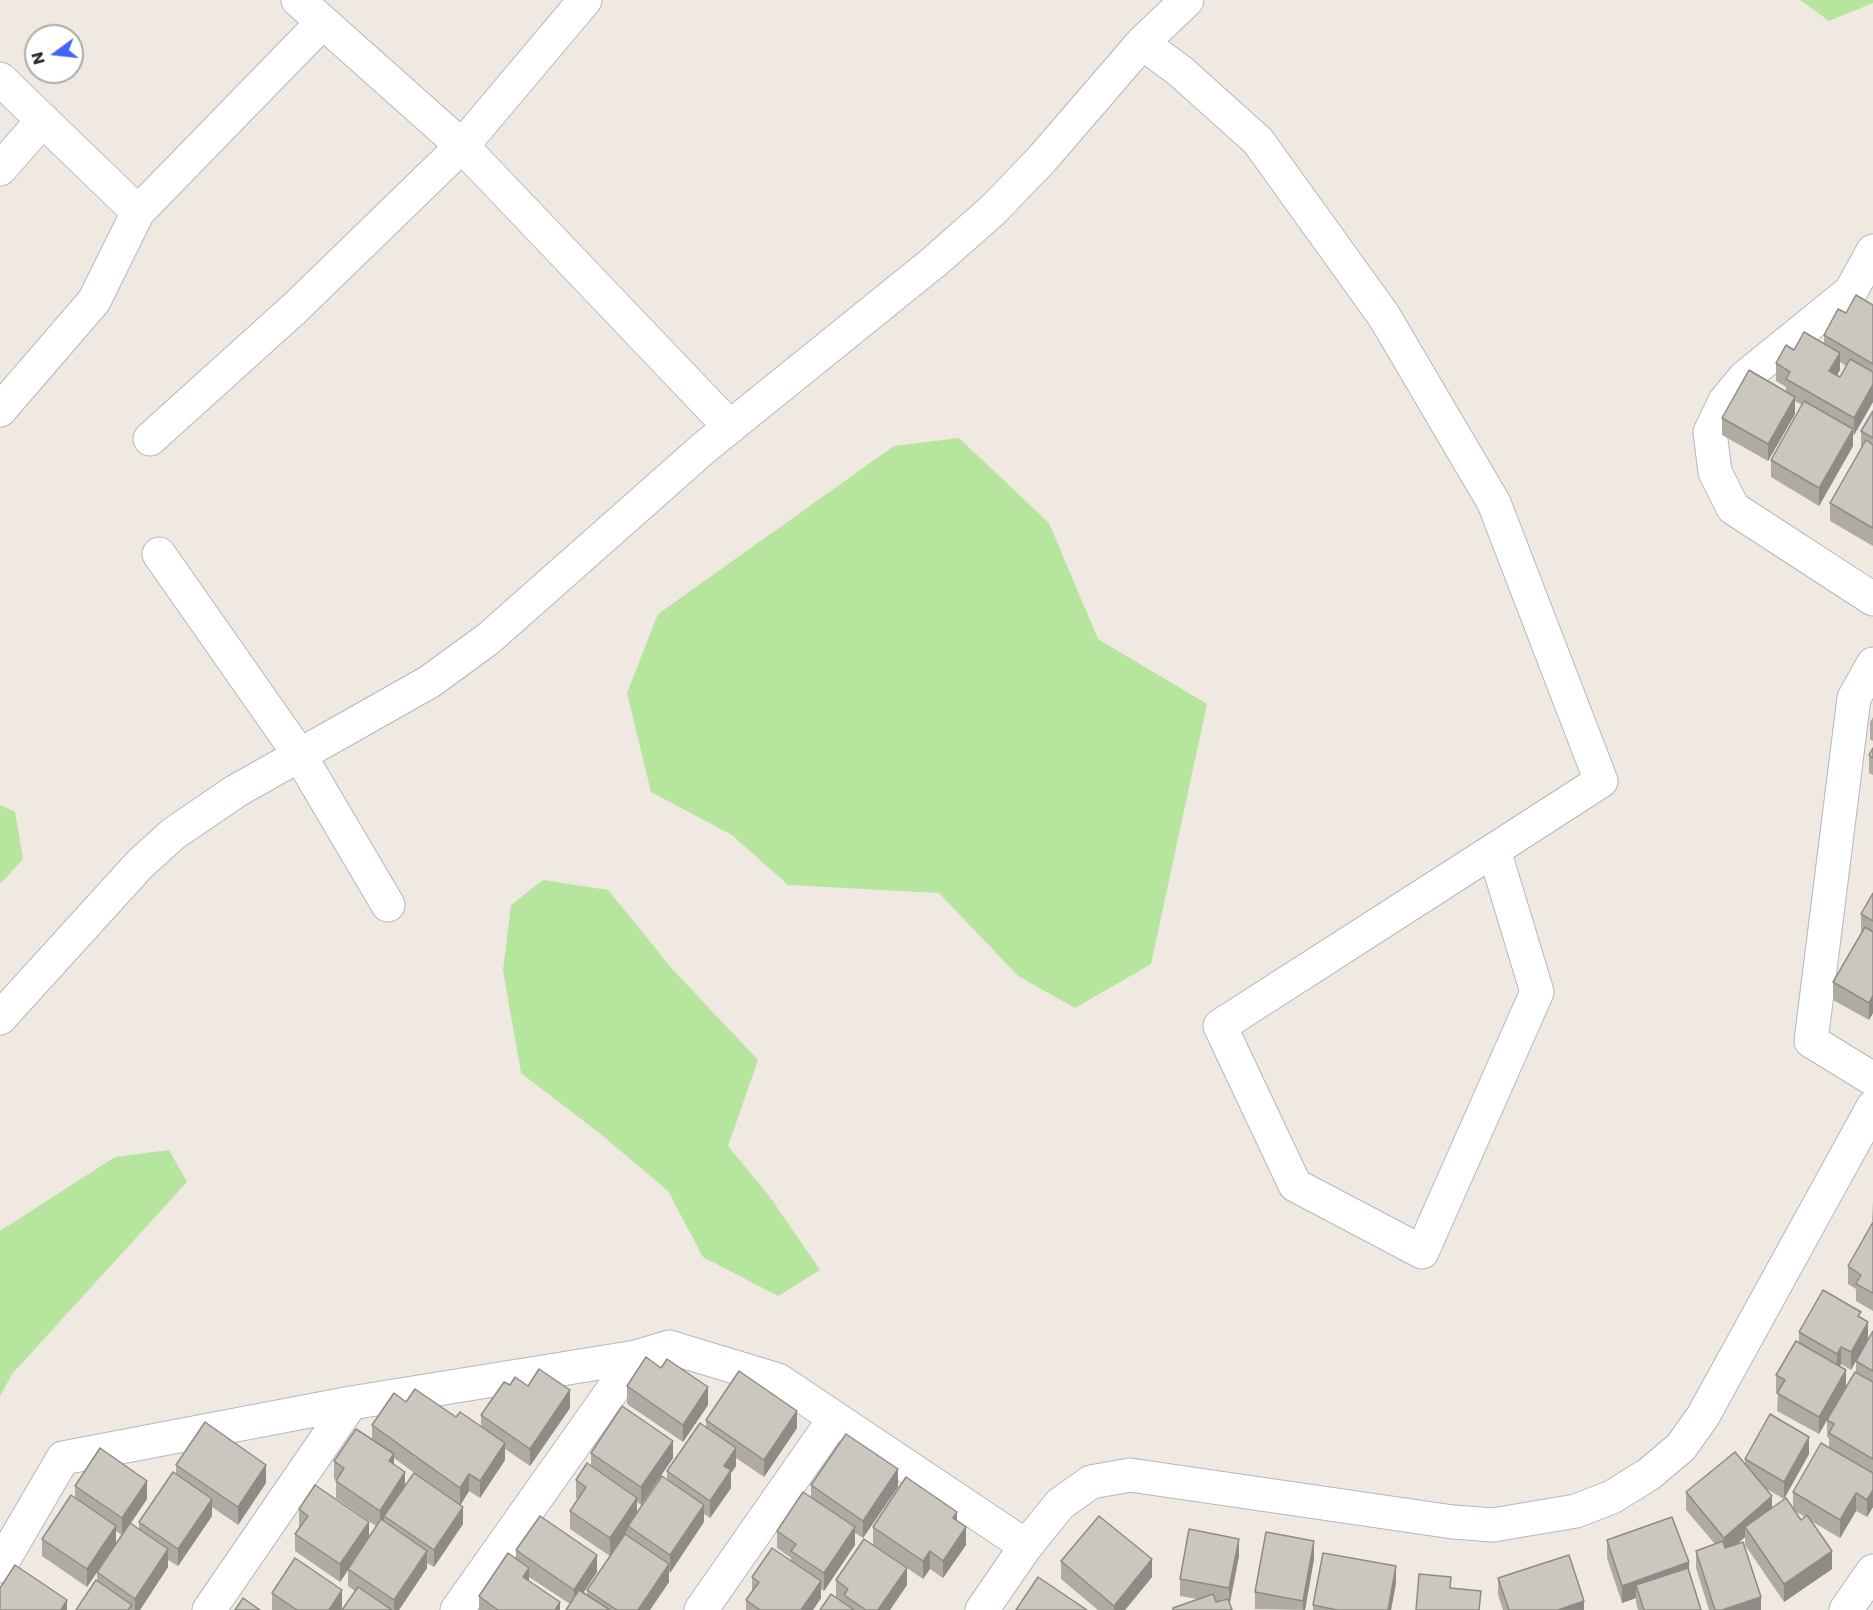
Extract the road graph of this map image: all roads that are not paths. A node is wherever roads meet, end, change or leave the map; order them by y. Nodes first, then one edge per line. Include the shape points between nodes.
1 (298, 0) edge
2 (585, 0) edge
3 (1187, 0) edge
4 (322, 23) junction
5 (1142, 43) junction
6 (0, 79) edge
7 (43, 120) junction
8 (462, 146) junction
9 (0, 169) edge
10 (138, 212) junction
11 (1873, 251) edge
12 (0, 410) edge
13 (730, 428) junction
14 (150, 439) dead end
15 (159, 554) dead end
16 (1873, 600) edge
17 (1873, 664) edge
18 (299, 754) junction
19 (1494, 850) junction
20 (388, 905) dead end
21 (0, 1018) edge
22 (1873, 1079) edge
23 (1873, 1107) edge
24 (636, 1357) junction
25 (351, 1403) junction
26 (835, 1418) junction
27 (1026, 1546) junction
28 (0, 1566) edge
29 (1873, 1571) edge
30 (209, 1610) edge
31 (457, 1610) edge
32 (701, 1610) edge
33 (982, 1610) edge
34 (1846, 1610) edge

1 - 4 street
2 - 8 street
3 - 5 street
4 - 8 street
4 - 10 street
5 - 13 street via 993,210
5 - 19 street via 1258,141 1384,315 1494,503 1601,781
6 - 7 street
7 - 9 street
7 - 10 street
8 - 13 street
8 - 14 street via 296,308
10 - 12 street via 94,300
11 - 16 street via 1851,291 1745,377 1725,401 1710,432 1715,472 1733,508
13 - 18 street via 488,639 429,682
15 - 18 street
17 - 22 street via 1854,698 1811,1041
18 - 20 street
18 - 21 street via 173,834 140,864
19 - 19 street via 1537,992 1422,1252 1295,1185 1220,1026
23 - 27 street via 1703,1416 1681,1447 1649,1474 1612,1497 1576,1511 1493,1525 1130,1475 1091,1482 1060,1504
24 - 25 street
24 - 26 street via 669,1347 778,1380
24 - 31 street
25 - 28 street via 63,1458
25 - 30 street
26 - 27 street
26 - 32 street
27 - 33 street
29 - 34 street

